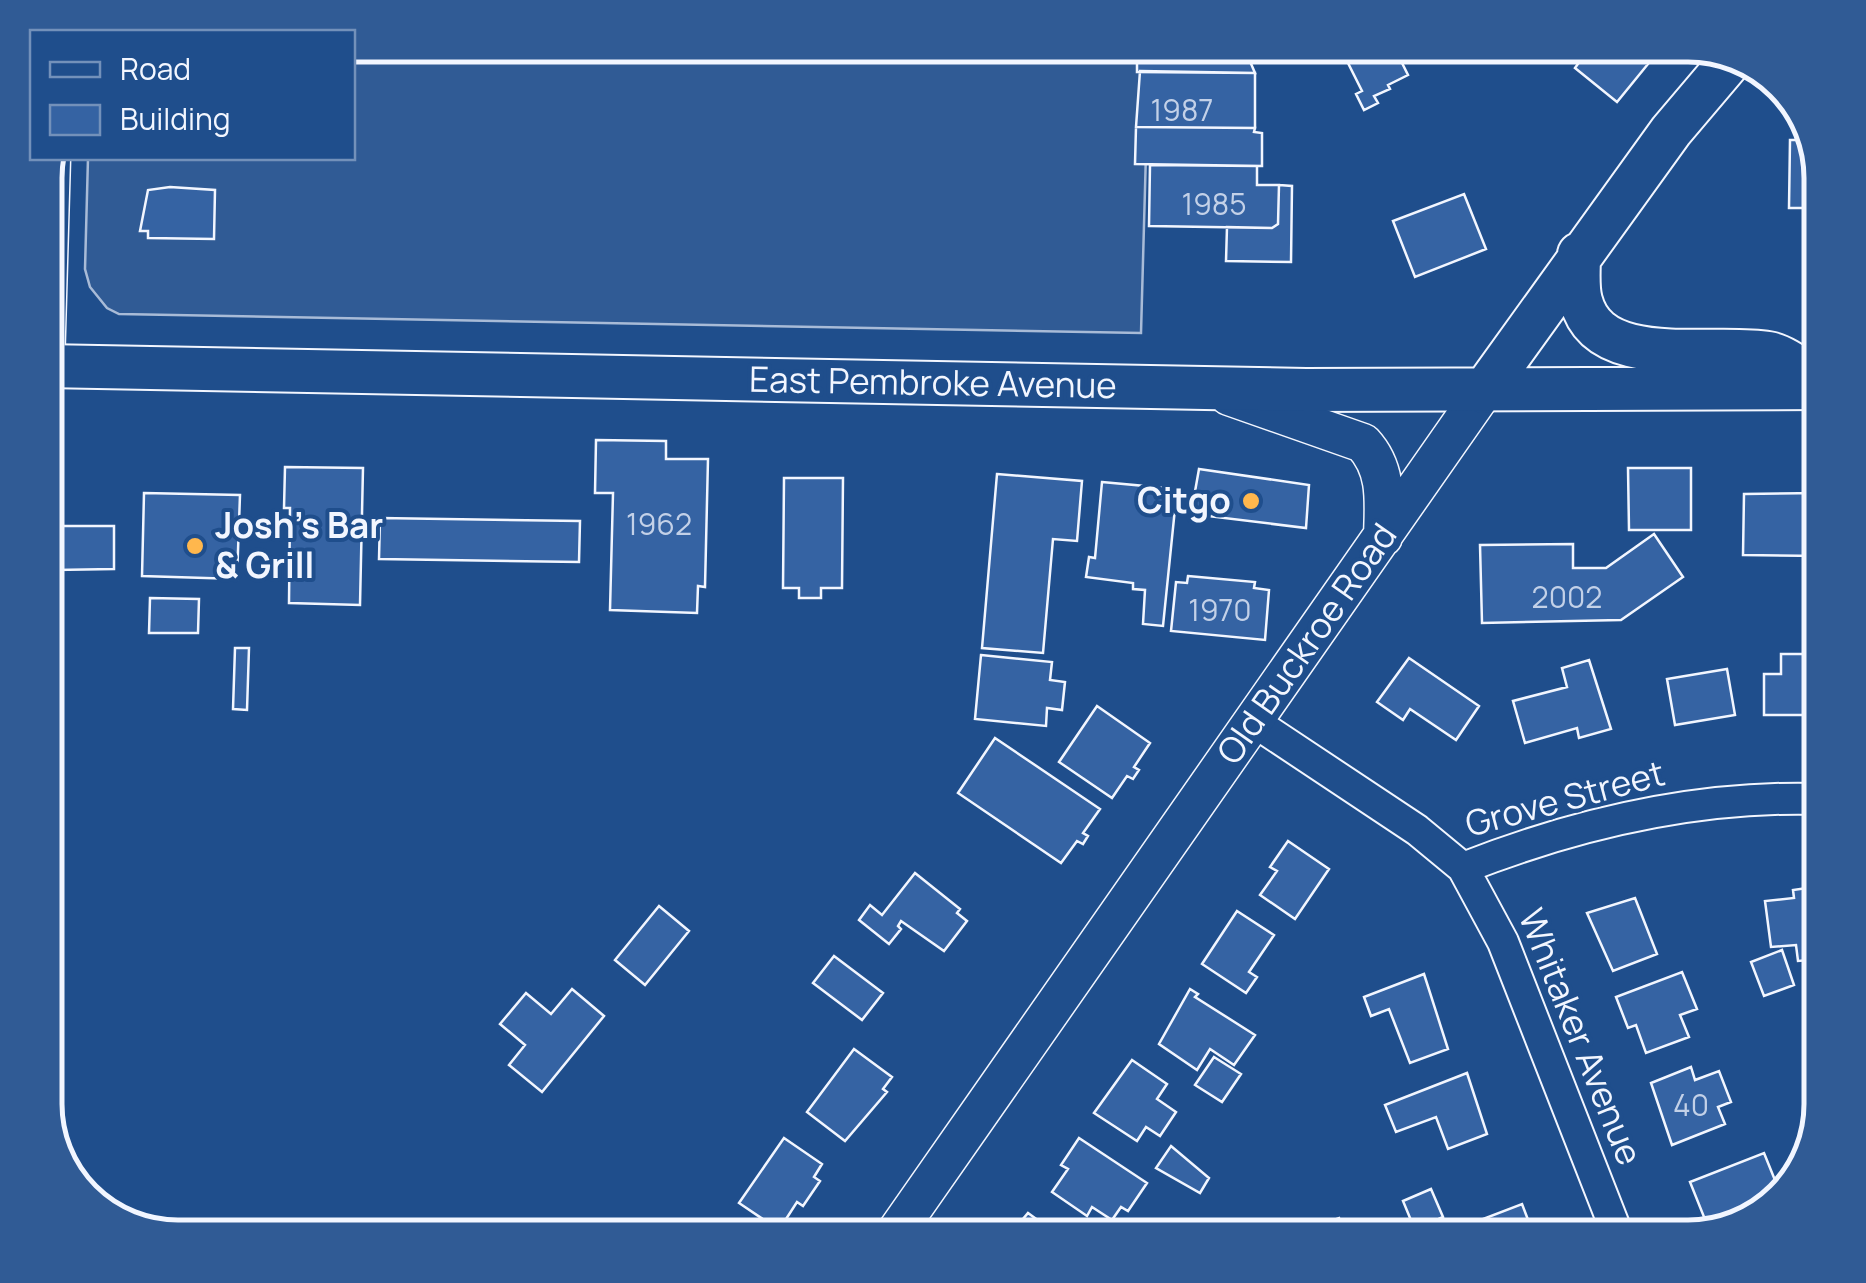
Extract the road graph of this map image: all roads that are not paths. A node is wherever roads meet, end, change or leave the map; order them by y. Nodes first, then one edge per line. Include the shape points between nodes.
1 (1723, 68) edge
2 (1579, 254) junction
3 (63, 366) edge
4 (1804, 374) edge
5 (1804, 386) edge
6 (1205, 388) junction
7 (1483, 392) junction
8 (1383, 537) junction
9 (1253, 721) junction
10 (1804, 798) edge
11 (1463, 868) junction
12 (905, 1220) edge
13 (1611, 1220) edge

1 - 2 main road, Old Buckroe Road
2 - 4 main road via 1580,299 1610,339 1647,348 1773,353
2 - 7 main road, Old Buckroe Road
3 - 6 main road, East Pembroke Avenue
5 - 7 main road, East Pembroke Avenue
6 - 7 main road, East Pembroke Avenue
6 - 8 street via 1363,443 1382,479
7 - 8 street, Old Buckroe Road
8 - 9 street, Old Buckroe Road
9 - 11 street, Grove Street
9 - 12 street, Old Buckroe Road
10 - 11 street, Grove Street via 1686,805 1548,837
11 - 13 street, Whitaker Avenue via 1496,926

